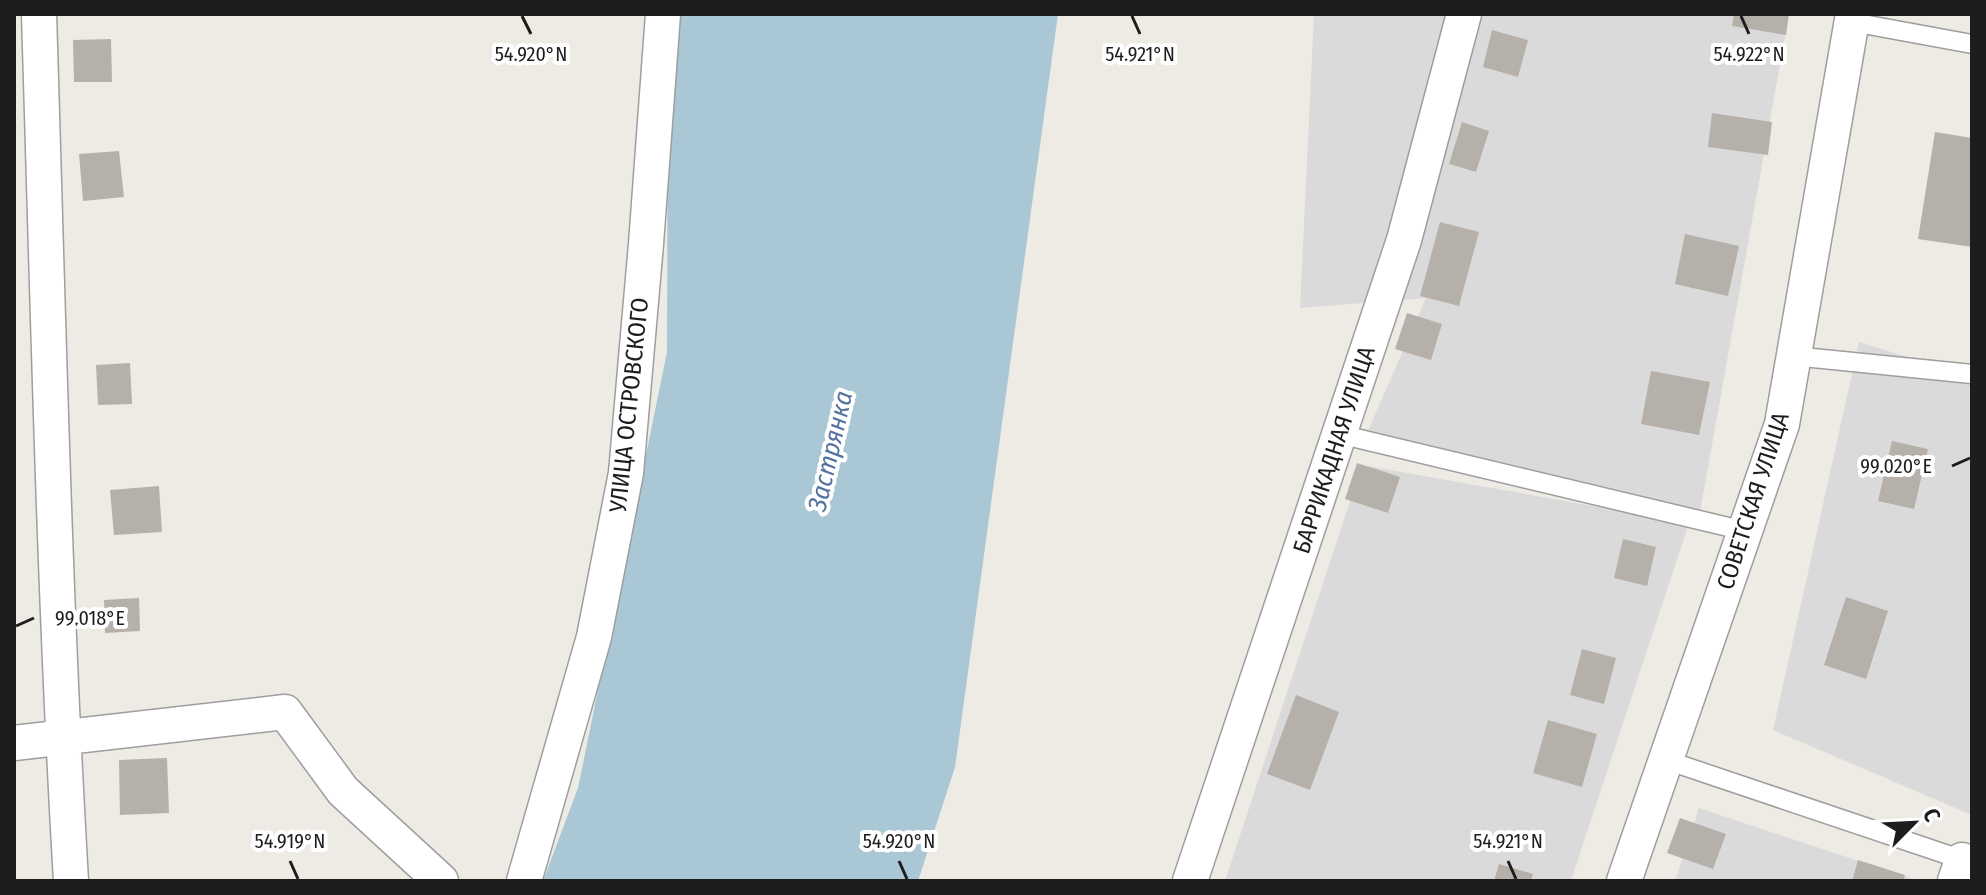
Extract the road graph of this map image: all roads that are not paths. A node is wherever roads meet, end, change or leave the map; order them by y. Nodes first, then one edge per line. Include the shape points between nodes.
1 (39, 14) edge
2 (663, 14) edge
3 (1464, 14) edge
4 (1852, 18) edge
5 (1972, 44) edge
6 (1793, 356) junction
7 (1972, 374) edge
8 (1339, 434) junction
9 (1745, 531) junction
10 (63, 738) junction
11 (14, 743) edge
12 (1666, 760) junction
13 (1963, 868) edge
14 (71, 881) edge
15 (441, 881) edge
16 (524, 881) edge
17 (1190, 881) edge
18 (1624, 881) edge

1 - 10 street
2 - 16 street, УЛИЦА ОСТРОВСКОГО via 626,473 594,637
3 - 8 street, БАРРИКАДНАЯ УЛИЦА via 1404,240
4 - 5 lane
4 - 6 street, СОВЕТСКАЯ УЛИЦА
6 - 7 lane
6 - 9 street, СОВЕТСКАЯ УЛИЦА via 1782,424
8 - 9 lane
8 - 17 street, БАРРИКАДНАЯ УЛИЦА
9 - 12 street, СОВЕТСКАЯ УЛИЦА
10 - 11 street
10 - 14 street
10 - 15 street via 285,712 343,791
12 - 13 lane
12 - 18 street, СОВЕТСКАЯ УЛИЦА

